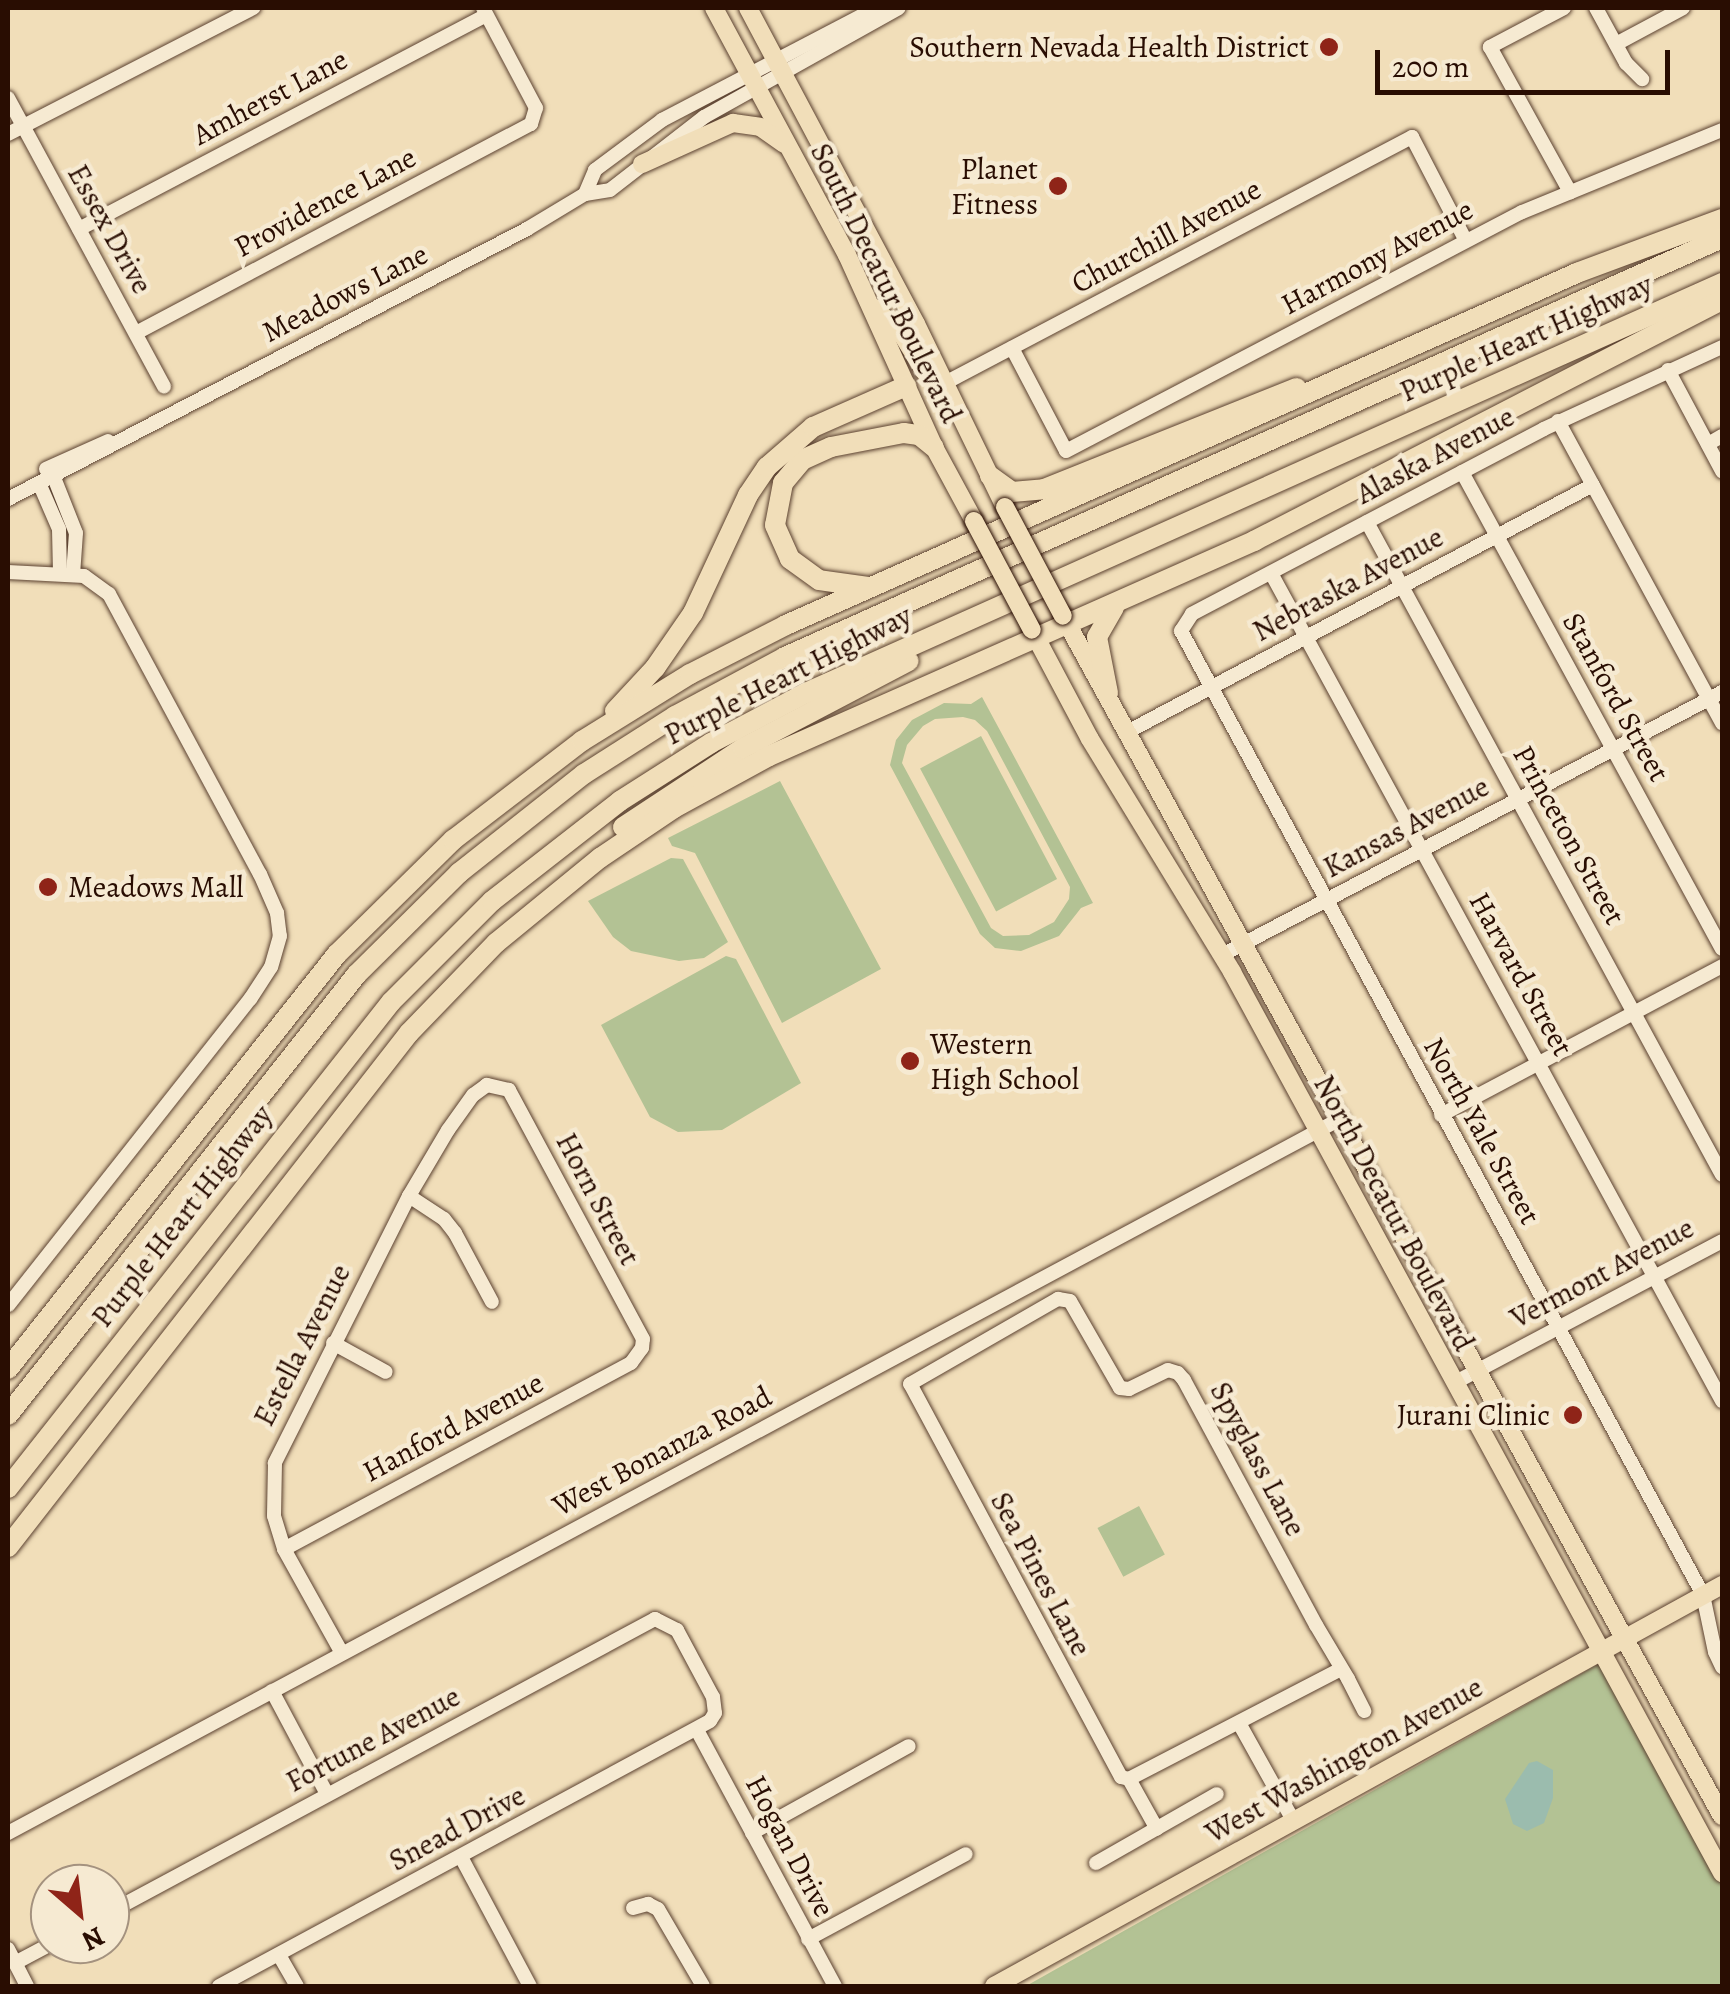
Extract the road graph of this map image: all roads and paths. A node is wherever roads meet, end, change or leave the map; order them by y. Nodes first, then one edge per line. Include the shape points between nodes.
1 (253, 8) edge
2 (714, 8) edge
3 (748, 8) edge
4 (876, 8) edge
5 (899, 8) edge
6 (1564, 8) edge
7 (1596, 8) edge
8 (1683, 8) edge
9 (484, 11) edge
10 (1616, 44) junction
11 (779, 66) junction
12 (1642, 79) dead end
13 (754, 80) junction
14 (8, 98) edge
15 (23, 126) junction
16 (1722, 130) edge
17 (8, 134) edge
18 (797, 159) junction
19 (642, 164) junction
20 (1570, 192) junction
21 (585, 194) junction
22 (1722, 218) edge
23 (79, 229) junction
24 (1722, 238) edge
25 (1466, 241) junction
26 (1722, 284) edge
27 (1722, 300) edge
28 (870, 303) junction
29 (136, 333) junction
30 (1722, 347) edge
31 (1012, 348) junction
32 (1376, 363) junction
33 (1668, 370) junction
34 (945, 383) junction
35 (164, 386) dead end
36 (906, 386) junction
37 (1558, 421) junction
38 (128, 436) junction
39 (1722, 436) edge
40 (1708, 444) junction
41 (934, 447) junction
42 (1722, 471) edge
43 (1462, 472) junction
44 (990, 476) junction
45 (46, 479) junction
46 (1593, 486) junction
47 (8, 489) edge
48 (8, 499) edge
49 (1366, 522) junction
50 (1497, 536) junction
51 (1102, 561) junction
52 (1039, 570) joint
53 (8, 572) edge
54 (1271, 572) junction
55 (66, 574) junction
56 (1008, 583) joint
57 (1402, 586) junction
58 (874, 588) junction
59 (1122, 601) junction
60 (1065, 620) junction
61 (1182, 626) joint
62 (1034, 633) junction
63 (1306, 637) junction
64 (1209, 688) junction
65 (1108, 693) junction
66 (1716, 695) edge
67 (1722, 723) edge
68 (1129, 730) junction
69 (597, 731) junction
70 (1613, 749) junction
71 (1518, 800) junction
72 (1422, 850) junction
73 (1325, 901) junction
74 (542, 903) junction
75 (1246, 943) junction
76 (1722, 950) edge
77 (1222, 955) junction
78 (1722, 966) edge
79 (1634, 1013) junction
80 (1538, 1063) junction
81 (494, 1084) joint
82 (1441, 1115) junction
83 (1342, 1118) junction
84 (1318, 1131) junction
85 (1722, 1175) edge
86 (409, 1196) junction
87 (1722, 1241) edge
88 (1655, 1277) junction
89 (492, 1302) dead end
90 (8, 1305) edge
91 (1558, 1328) junction
92 (333, 1344) junction
93 (642, 1348) joint
94 (8, 1369) edge
95 (1479, 1370) junction
96 (386, 1372) dead end
97 (1454, 1383) junction
98 (911, 1388) joint
99 (1722, 1401) edge
100 (8, 1416) edge
101 (52, 1487) junction
102 (8, 1488) edge
103 (8, 1537) edge
104 (8, 1548) edge
105 (284, 1549) junction
106 (1722, 1585) edge
107 (1703, 1595) junction
108 (1626, 1636) junction
109 (1600, 1650) junction
110 (342, 1653) junction
111 (1722, 1668) edge
112 (1341, 1669) junction
113 (272, 1691) junction
114 (1364, 1711) dead end
115 (715, 1713) joint
116 (1239, 1722) junction
117 (697, 1730) junction
118 (909, 1746) dead end
119 (1130, 1779) junction
120 (327, 1794) junction
121 (1218, 1794) dead end
122 (1722, 1816) edge
123 (1293, 1820) junction
124 (1157, 1829) junction
125 (752, 1832) junction
126 (8, 1833) edge
127 (966, 1854) dead end
128 (461, 1857) junction
129 (1096, 1863) dead end
130 (1722, 1873) edge
131 (130, 1901) edge
132 (633, 1908) dead end
133 (808, 1939) junction
134 (8, 1948) edge
135 (279, 1954) junction
136 (30, 1955) edge
137 (15, 1963) junction
138 (26, 1986) edge
139 (220, 1986) edge
140 (297, 1986) edge
141 (530, 1986) edge
142 (703, 1986) edge
143 (834, 1986) edge
144 (994, 1986) edge

1 - 15 street
2 - 13 main road, South Decatur Boulevard
3 - 11 main road, South Decatur Boulevard
4 - 11 street, Meadows Lane
5 - 11 street, Meadows Lane
6 - 20 street via 1490,47
7 - 10 street
8 - 10 street
9 - 23 street, Amherst Lane
9 - 29 street, Providence Lane via 536,108 531,124
10 - 12 street
11 - 13 street, Meadows Lane
11 - 34 main road, South Decatur Boulevard
13 - 18 main road, South Decatur Boulevard
13 - 19 street, Meadows Lane
13 - 21 street, Meadows Lane via 694,100 628,144 595,170
14 - 15 street, Essex Drive
15 - 17 street
15 - 23 street, Essex Drive
16 - 20 street, Harmony Avenue
18 - 19 main road via 769,131 739,122
18 - 28 main road, South Decatur Boulevard
19 - 21 street, Meadows Lane via 610,190
20 - 25 street, Harmony Avenue
21 - 38 street, Meadows Lane
22 - 32 highway via 1577,273
23 - 29 street, Essex Drive
24 - 100 highway, Purple Heart Highway via 785,657 584,774 446,885 345,987
25 - 31 street, Harmony Avenue via 1066,451
25 - 31 street, Churchill Avenue via 1412,137
26 - 51 highway, Purple Heart Highway
27 - 59 highway via 1358,490
28 - 34 main road via 906,340 924,371
28 - 36 main road, South Decatur Boulevard
29 - 35 street, Essex Drive
30 - 33 street, Alaska Avenue
31 - 34 street, Churchill Avenue
32 - 44 highway via 1254,401 1044,489 1012,492
32 - 58 highway
33 - 37 street, Alaska Avenue
33 - 40 street
34 - 36 main road
34 - 44 main road, South Decatur Boulevard
36 - 41 main road, South Decatur Boulevard
36 - 69 highway via 813,428 767,467 694,613
37 - 43 street, Alaska Avenue
37 - 46 street
38 - 45 street, Meadows Lane
38 - 47 street, Meadows Lane via 90,446
39 - 40 street
40 - 42 street
41 - 56 main road, South Decatur Boulevard, bridge
41 - 58 highway via 904,433 826,448 798,463 781,488 776,530 797,566 829,583
43 - 49 street, Alaska Avenue
43 - 50 street, Stanford Street
44 - 52 main road, South Decatur Boulevard, bridge
45 - 48 street, Meadows Lane
45 - 55 street
46 - 50 street, Nebraska Avenue
46 - 66 street
49 - 54 street, Alaska Avenue
49 - 57 street, Princeton Street
50 - 57 street, Nebraska Avenue
50 - 70 street, Stanford Street
51 - 74 highway via 709,768 611,836
51 - 102 highway, Purple Heart Highway via 726,734 634,791 520,878 368,1028
52 - 60 main road, North Decatur Boulevard, bridge
53 - 55 street
54 - 61 street, Alaska Avenue via 1192,614
54 - 63 street, Harvard Street
55 - 90 street via 100,586 123,619 260,874 280,936 271,967 250,999
56 - 62 main road, North Decatur Boulevard, bridge
57 - 63 street, Nebraska Avenue
57 - 71 street, Princeton Street
58 - 69 highway via 738,649
59 - 60 highway
59 - 65 highway via 1096,637
60 - 62 highway
60 - 65 main road, North Decatur Boulevard
61 - 64 street, North Yale Street
62 - 74 highway via 736,772 644,828
62 - 77 main road, North Decatur Boulevard via 1090,739
63 - 64 street, Nebraska Avenue
63 - 72 street, Harvard Street
64 - 68 street, Nebraska Avenue
64 - 73 street, North Yale Street
65 - 68 main road, North Decatur Boulevard
66 - 67 street
66 - 70 street, Kansas Avenue
68 - 75 main road, North Decatur Boulevard
69 - 94 highway via 453,840 337,954
70 - 71 street, Kansas Avenue
70 - 76 street, Stanford Street
71 - 72 street, Kansas Avenue
71 - 79 street, Princeton Street
72 - 73 street, Kansas Avenue
72 - 80 street, Harvard Street
73 - 75 street, Kansas Avenue
73 - 82 street, North Yale Street
74 - 101 highway via 396,1048
75 - 77 street, Kansas Avenue
75 - 83 main road, North Decatur Boulevard
77 - 84 main road, North Decatur Boulevard
78 - 79 street
79 - 80 street
79 - 85 street, Princeton Street
80 - 82 street
80 - 88 street, Harvard Street
81 - 86 street, Estella Avenue via 473,1095
81 - 93 street, Horn Street via 508,1090 643,1339
82 - 91 street, North Yale Street
83 - 84 street, West Bonanza Road
83 - 95 main road, North Decatur Boulevard
84 - 97 main road, North Decatur Boulevard
84 - 110 street, West Bonanza Road
86 - 89 street via 456,1233
86 - 92 street, Estella Avenue
87 - 88 street, Vermont Avenue
88 - 91 street, Vermont Avenue
88 - 99 street, Harvard Street
91 - 95 street, Vermont Avenue
91 - 107 street, North Yale Street
92 - 96 street
92 - 105 street, Estella Avenue via 276,1463 274,1516
93 - 105 street, Hanford Avenue via 631,1363
95 - 97 street, Vermont Avenue
95 - 108 main road, North Decatur Boulevard
97 - 109 main road, North Decatur Boulevard
98 - 112 street, Spyglass Lane via 914,1380 1058,1300 1070,1302 1120,1388 1168,1370 1184,1380
98 - 119 street, Sea Pines Lane via 1116,1772
101 - 103 highway
101 - 104 highway
105 - 110 street, Estella Avenue
106 - 107 main road, West Washington Avenue
107 - 108 main road, West Washington Avenue
107 - 111 street, North Yale Street
108 - 109 main road, West Washington Avenue
108 - 122 main road, North Decatur Boulevard
109 - 123 main road, West Washington Avenue
109 - 130 main road, North Decatur Boulevard
110 - 113 street, West Bonanza Road
112 - 114 street, Spyglass Lane
112 - 116 street
113 - 120 street
113 - 126 street, West Bonanza Road
115 - 117 street, Snead Drive
115 - 120 street, Fortune Avenue via 678,1630 654,1619
116 - 119 street
116 - 123 street
117 - 125 street, Hogan Drive
117 - 128 street, Snead Drive
118 - 125 street
119 - 124 street, Sea Pines Lane
120 - 131 street, Fortune Avenue
121 - 124 street
123 - 144 main road, West Washington Avenue
124 - 129 street
125 - 133 street, Hogan Drive
127 - 133 street
128 - 135 street, Snead Drive
128 - 141 street
132 - 142 street via 658,1909
133 - 143 street, Hogan Drive
134 - 137 street
135 - 139 street, Snead Drive
135 - 140 street
136 - 137 street
137 - 138 street

